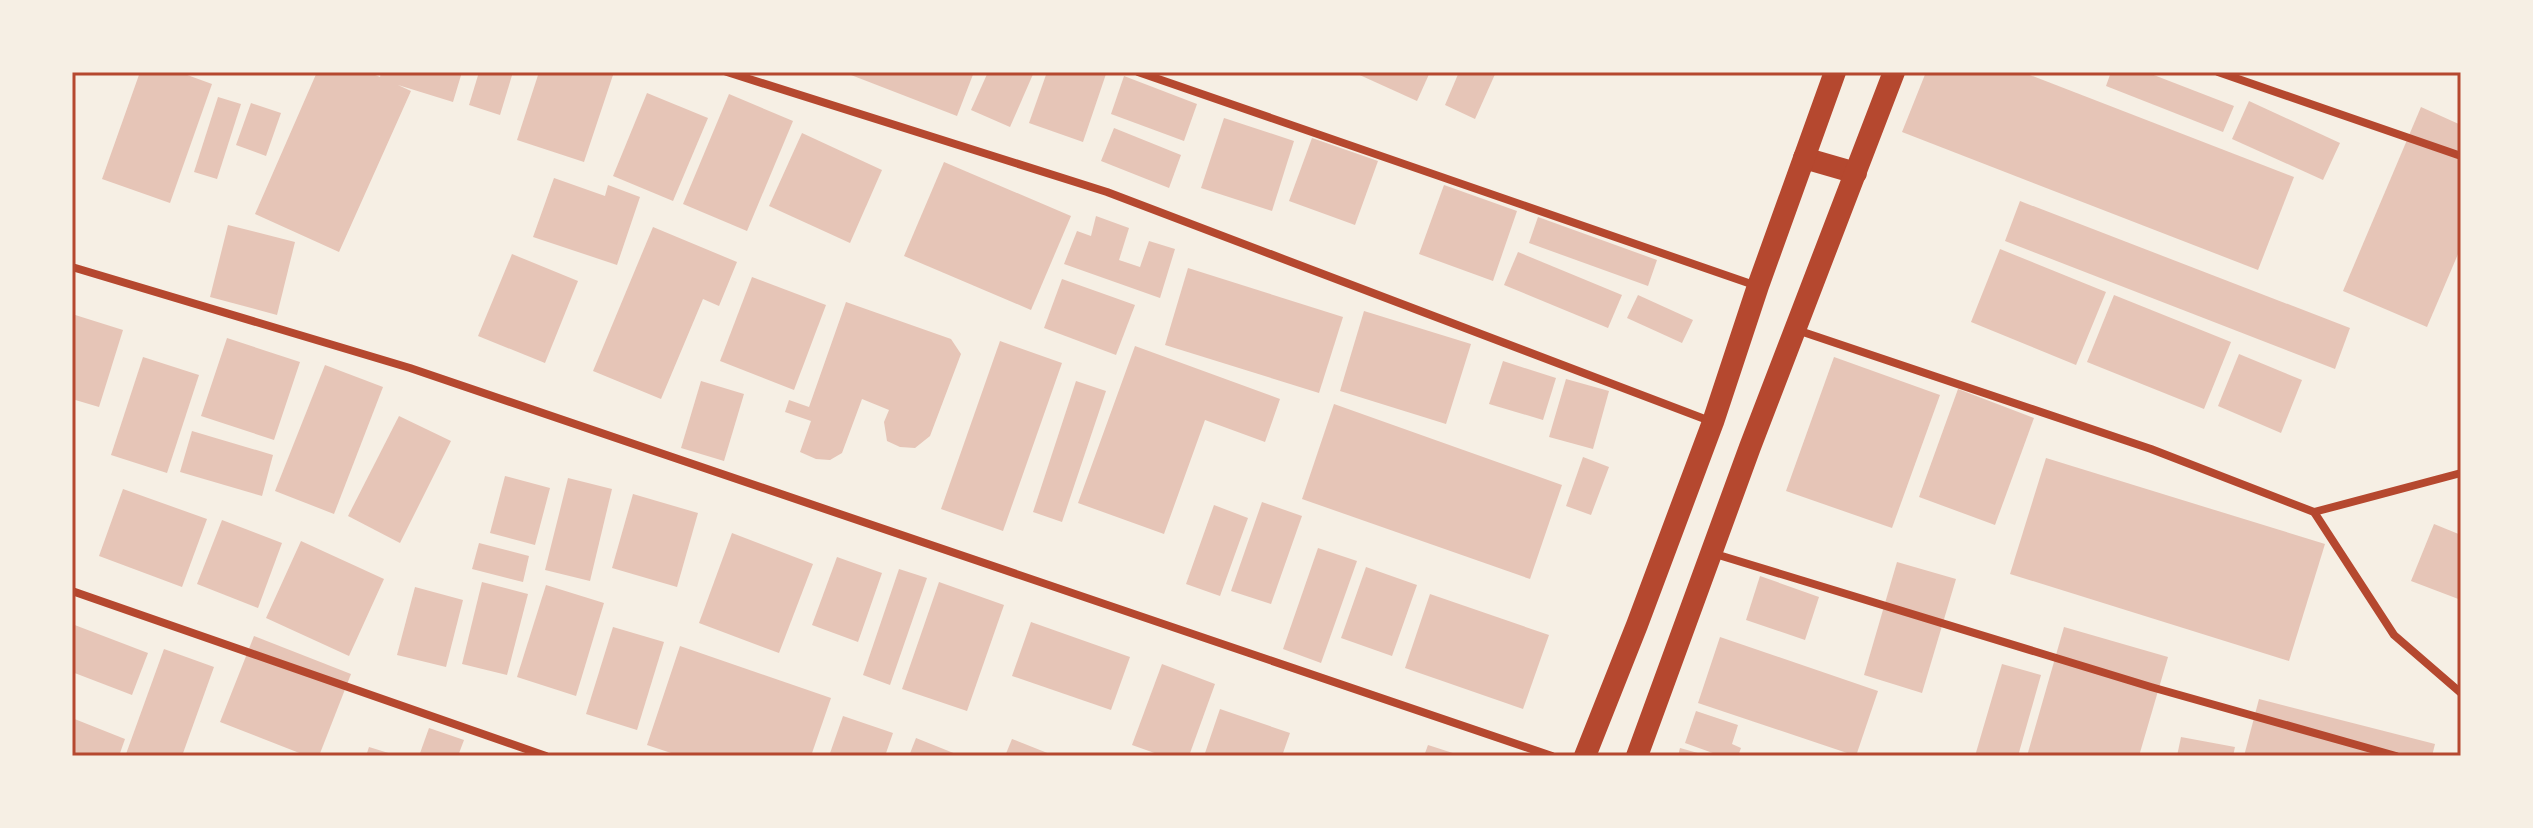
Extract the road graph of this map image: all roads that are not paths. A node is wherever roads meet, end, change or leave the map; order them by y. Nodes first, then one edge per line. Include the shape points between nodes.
1 (727, 72) edge
2 (1138, 72) edge
3 (1835, 72) edge
4 (1894, 72) edge
5 (2218, 72) edge
6 (2461, 156) edge
7 (1804, 158) junction
8 (1856, 173) junction
9 (72, 267) edge
10 (1758, 286) junction
11 (1796, 329) junction
12 (1713, 422) junction
13 (2461, 473) edge
14 (2314, 512) junction
15 (1711, 553) junction
16 (72, 591) edge
17 (2461, 693) edge
18 (546, 756) edge
19 (1552, 756) edge
20 (1585, 756) edge
21 (1637, 756) edge
22 (2396, 756) edge

1 - 12 street via 1107,192
2 - 10 street
3 - 7 highway
4 - 8 highway
5 - 6 street
7 - 8 highway
7 - 10 highway
8 - 11 highway
9 - 19 street via 410,368
10 - 12 highway
11 - 14 street via 2151,449
11 - 15 highway
12 - 20 highway
13 - 14 street
14 - 17 street via 2394,635
15 - 21 highway
15 - 22 street
16 - 18 street

